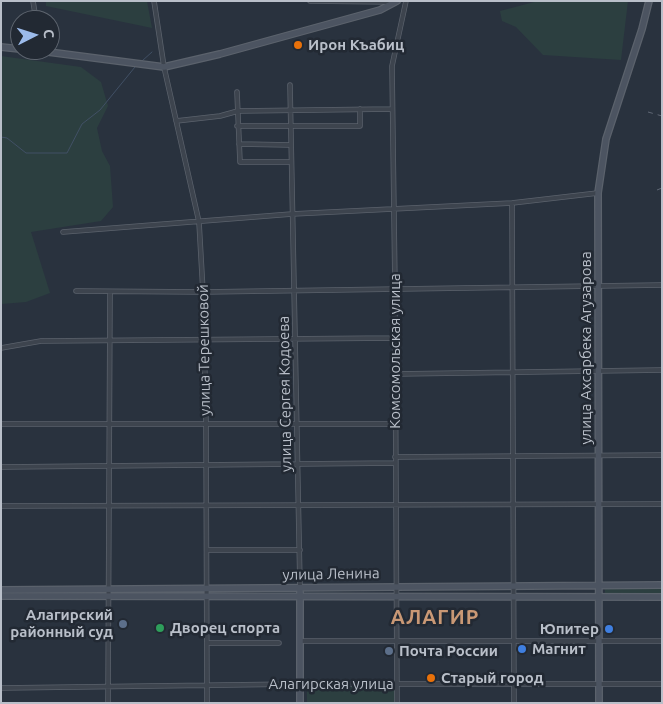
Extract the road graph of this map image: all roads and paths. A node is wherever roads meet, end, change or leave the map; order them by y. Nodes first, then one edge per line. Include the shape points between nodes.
1 (154, 1) edge
2 (310, 1) edge
3 (406, 1) edge
4 (649, 1) edge
5 (396, 2) edge
6 (60, 52) edge
7 (164, 66) junction
8 (290, 85) dead end
9 (237, 92) dead end
10 (290, 109) junction
11 (360, 109) junction
12 (392, 109) junction
13 (238, 111) junction
14 (176, 121) junction
15 (238, 126) junction
16 (291, 126) junction
17 (239, 144) junction
18 (291, 145) junction
19 (291, 162) junction
20 (598, 193) junction
21 (512, 203) junction
22 (394, 209) junction
23 (292, 214) junction
24 (199, 222) junction
25 (63, 232) dead end
26 (662, 285) edge
27 (600, 286) junction
28 (513, 287) junction
29 (395, 289) junction
30 (296, 290) junction
31 (76, 291) dead end
32 (110, 292) junction
33 (203, 292) junction
34 (396, 338) junction
35 (204, 340) junction
36 (296, 340) junction
37 (109, 341) junction
38 (1, 348) edge
39 (662, 370) edge
40 (599, 371) junction
41 (514, 372) junction
42 (396, 374) junction
43 (206, 422) junction
44 (108, 423) junction
45 (298, 423) junction
46 (1, 424) edge
47 (395, 424) junction
48 (662, 455) edge
49 (598, 456) junction
50 (395, 457) junction
51 (514, 457) junction
52 (298, 464) junction
53 (395, 464) junction
54 (108, 465) junction
55 (206, 465) junction
56 (1, 466) edge
57 (514, 504) junction
58 (598, 504) junction
59 (662, 504) edge
60 (108, 505) junction
61 (207, 505) junction
62 (299, 505) junction
63 (396, 505) junction
64 (1, 506) edge
65 (207, 550) junction
66 (300, 550) junction
67 (514, 585) junction
68 (598, 585) junction
69 (662, 585) edge
70 (396, 586) junction
71 (300, 587) junction
72 (110, 588) junction
73 (206, 588) junction
74 (1, 590) edge
75 (1, 596) edge
76 (110, 596) junction
77 (206, 596) junction
78 (300, 596) junction
79 (396, 596) junction
80 (514, 597) junction
81 (598, 597) junction
82 (662, 597) edge
83 (396, 640) junction
84 (514, 640) junction
85 (300, 641) junction
86 (600, 641) junction
87 (662, 641) edge
88 (207, 643) junction
89 (279, 643) dead end
90 (300, 684) junction
91 (396, 684) junction
92 (514, 684) junction
93 (599, 684) junction
94 (662, 684) edge
95 (108, 686) junction
96 (207, 686) junction
97 (1, 688) edge
98 (108, 703) edge
99 (207, 703) edge
100 (300, 703) edge
101 (397, 703) edge
102 (514, 703) edge
103 (599, 703) edge

1 - 7 street, улица Терешковой
2 - 5 street
3 - 12 street, Комсомольская улица via 392,66
4 - 20 street, улица Ахсарбека Агузарова via 606,138
5 - 7 street via 380,10
6 - 7 street
7 - 14 street, улица Терешковой
8 - 10 street, улица Сергея Кодоева
9 - 13 street
10 - 11 street
10 - 13 street
10 - 16 street, улица Сергея Кодоева
11 - 12 street
11 - 16 street via 360,126
12 - 22 street, Комсомольская улица
13 - 14 street
13 - 15 street
14 - 24 street, улица Терешковой
15 - 16 street
15 - 17 street
16 - 18 street, улица Сергея Кодоева
17 - 18 street
17 - 19 street via 240,162
18 - 19 street, улица Сергея Кодоева
19 - 23 street, улица Сергея Кодоева
20 - 21 street
20 - 27 street, улица Ахсарбека Агузарова
21 - 22 street
21 - 28 street
22 - 23 street
22 - 29 street, Комсомольская улица
23 - 24 street
23 - 30 street, улица Сергея Кодоева
24 - 25 street
24 - 33 street, улица Терешковой
26 - 27 street
27 - 28 street
27 - 40 street, улица Ахсарбека Агузарова
28 - 29 street
28 - 41 street
29 - 30 street
29 - 34 street, Комсомольская улица
30 - 33 street
30 - 36 street, улица Сергея Кодоева
31 - 32 street
32 - 33 street
32 - 37 street
33 - 35 street, улица Терешковой
34 - 36 street
34 - 42 street, Комсомольская улица
35 - 36 street
35 - 37 street
35 - 43 street, улица Терешковой
36 - 45 street, улица Сергея Кодоева
37 - 38 street via 41,341
37 - 44 street
39 - 40 street
40 - 41 street
40 - 49 street, улица Ахсарбека Агузарова
41 - 42 street
41 - 51 street
42 - 47 street, Комсомольская улица
43 - 44 street
43 - 45 street
43 - 55 street, улица Терешковой
44 - 46 street
44 - 54 street
45 - 47 street
45 - 52 street, улица Сергея Кодоева
47 - 50 street, Комсомольская улица
48 - 49 street
49 - 51 street
49 - 58 street, улица Ахсарбека Агузарова
50 - 51 street
50 - 53 street, Комсомольская улица
51 - 57 street
52 - 53 street
52 - 55 street
52 - 62 street, улица Сергея Кодоева
53 - 63 street, Комсомольская улица
54 - 55 street
54 - 56 street
54 - 60 street
55 - 61 street, улица Терешковой
57 - 58 street
57 - 63 street
57 - 67 street
58 - 59 street
58 - 68 street, улица Ахсарбека Агузарова
60 - 61 street
60 - 64 street
60 - 72 street
61 - 62 street
61 - 65 street, улица Терешковой
62 - 63 street
62 - 66 street, улица Сергея Кодоева
63 - 70 street, Комсомольская улица
65 - 66 street
65 - 73 street, улица Терешковой
66 - 71 street, улица Сергея Кодоева
67 - 68 street, улица Ленина
67 - 70 street, улица Ленина
67 - 80 street
68 - 69 street, улица Ленина
68 - 81 street, улица Ахсарбека Агузарова
70 - 71 street, улица Ленина
70 - 79 street, Комсомольская улица
71 - 73 street, улица Ленина
71 - 78 street, улица Сергея Кодоева
72 - 73 street, улица Ленина
72 - 74 street, улица Ленина
72 - 76 street
73 - 77 street, улица Терешковой
75 - 76 street, улица Ленина
76 - 77 street, улица Ленина
76 - 95 street
77 - 78 street, улица Ленина
77 - 88 street, улица Терешковой
78 - 79 street, улица Ленина
78 - 85 street, улица Сергея Кодоева
79 - 80 street, улица Ленина
79 - 83 street, Комсомольская улица
80 - 81 street, улица Ленина
80 - 84 street
81 - 82 street, улица Ленина
81 - 86 street, улица Ахсарбека Агузарова
83 - 84 street
83 - 85 street
83 - 91 street, Комсомольская улица
84 - 86 street
84 - 92 street
85 - 90 street, улица Сергея Кодоева
86 - 87 street
86 - 93 street, улица Ахсарбека Агузарова
88 - 89 street
88 - 96 street, улица Терешковой
90 - 91 street, Алагирская улица
90 - 96 street, Алагирская улица
90 - 100 street, улица Сергея Кодоева
91 - 92 street, Алагирская улица
91 - 101 street, Комсомольская улица
92 - 93 street, Алагирская улица
92 - 102 street
93 - 94 street, Алагирская улица
93 - 103 street, улица Ахсарбека Агузарова
95 - 96 street, Алагирская улица
95 - 97 street, Алагирская улица
95 - 98 street
96 - 99 street, улица Терешковой

